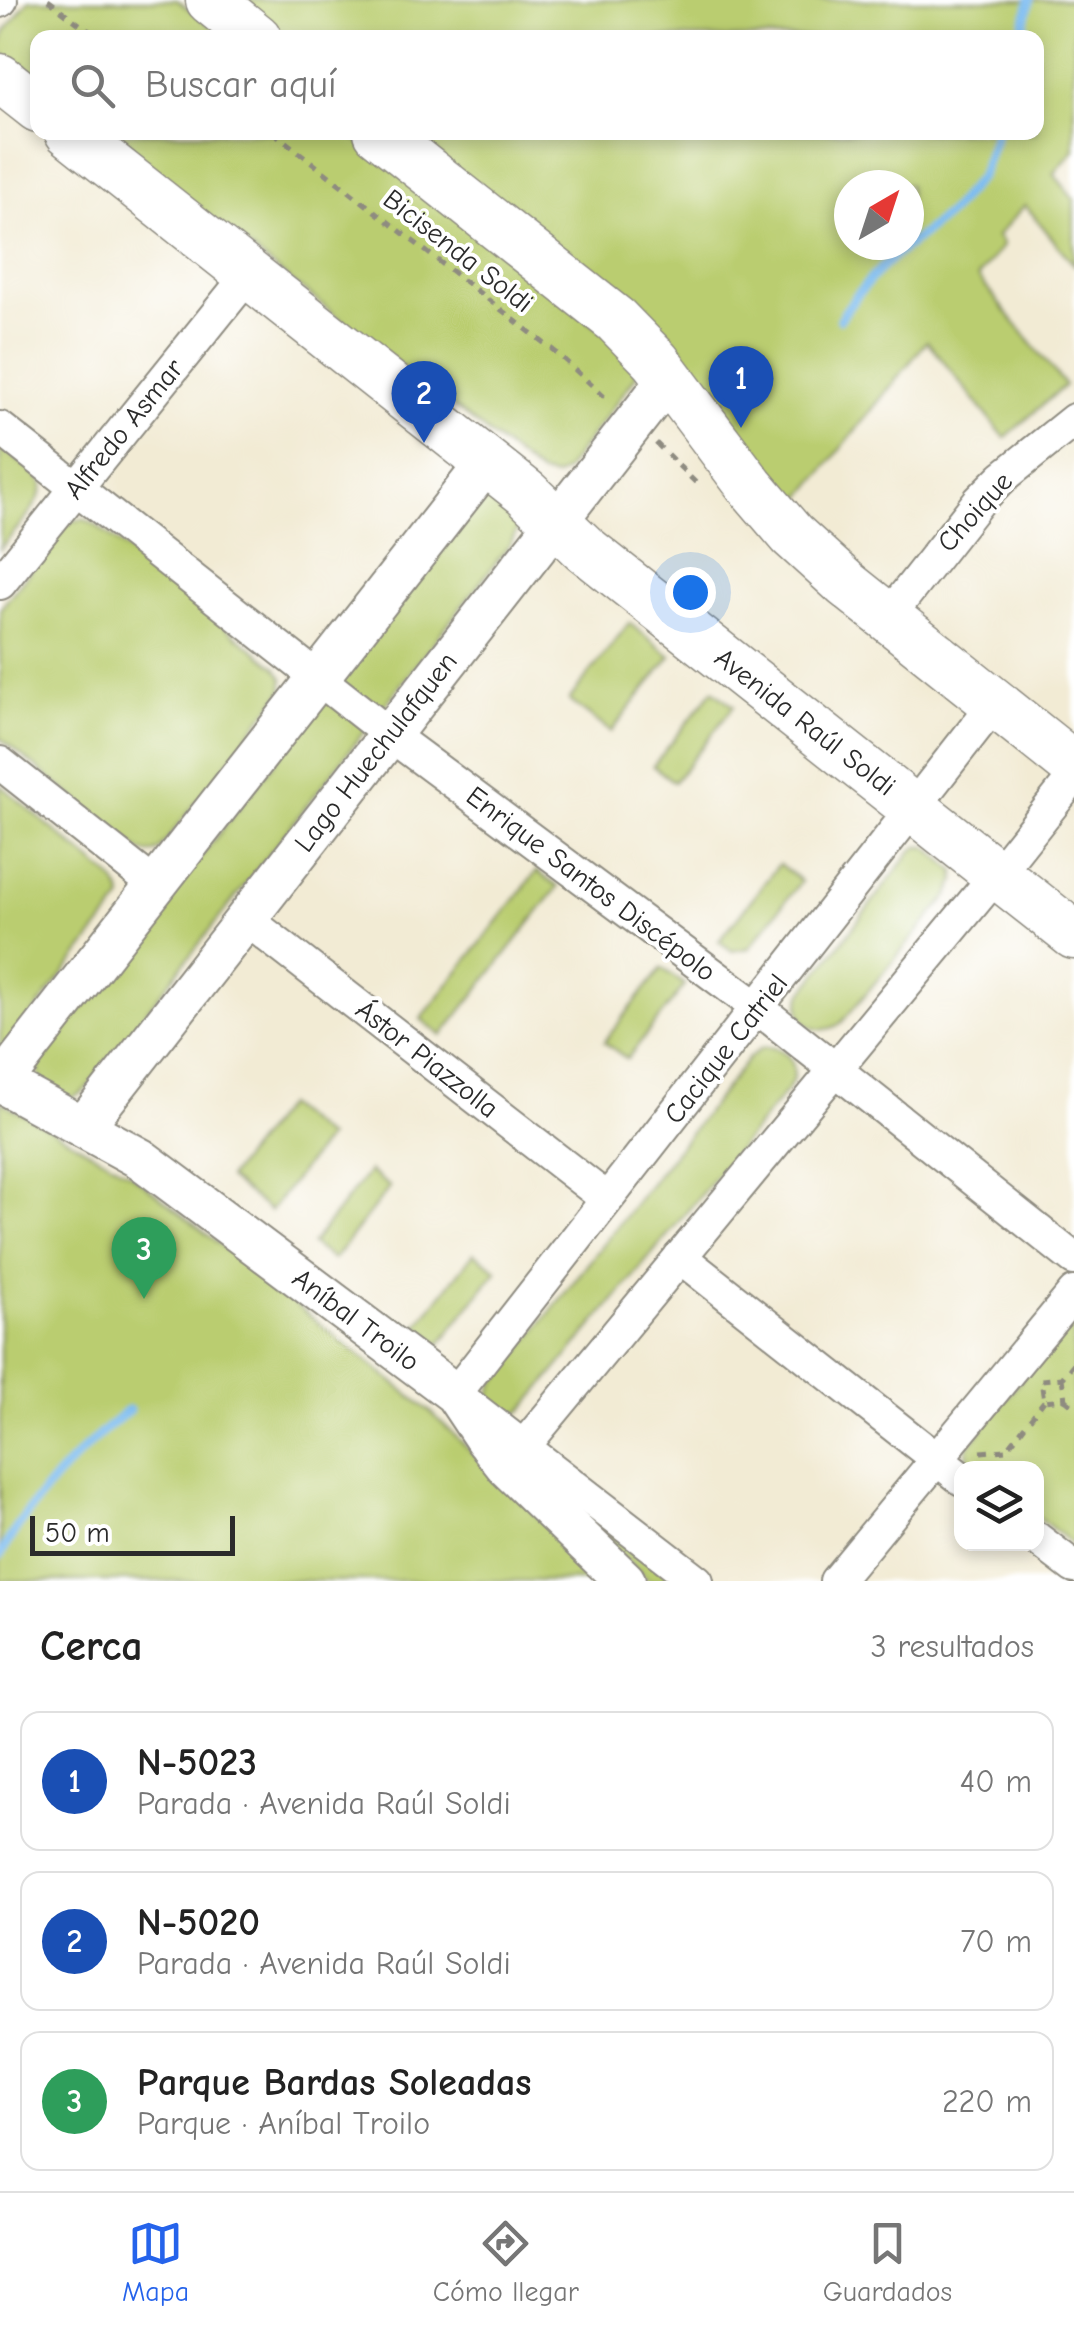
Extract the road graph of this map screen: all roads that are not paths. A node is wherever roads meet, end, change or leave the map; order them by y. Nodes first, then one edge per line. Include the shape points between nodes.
1 (210, 0) edge
2 (247, 30) edge
3 (0, 78) edge
4 (30, 102) edge
5 (79, 140) edge
6 (388, 140) edge
7 (248, 274) junction
8 (670, 378) junction
9 (1074, 420) edge
10 (0, 428) edge
11 (487, 462) junction
12 (76, 488) junction
13 (557, 523) junction
14 (0, 583) edge
15 (888, 617) junction
16 (318, 678) junction
17 (995, 703) junction
18 (389, 734) junction
19 (0, 763) edge
20 (1074, 766) edge
21 (1074, 777) edge
22 (915, 809) junction
23 (997, 874) junction
24 (156, 886) junction
25 (246, 919) junction
26 (1074, 934) edge
27 (758, 1008) junction
28 (835, 1070) junction
29 (0, 1082) edge
30 (84, 1126) junction
31 (607, 1199) junction
32 (680, 1257) junction
33 (1074, 1259) edge
34 (1074, 1293) edge
35 (455, 1394) junction
36 (524, 1446) junction
37 (956, 1461) edge
38 (960, 1461) edge
39 (954, 1468) edge
40 (1044, 1544) edge
41 (1074, 1567) edge
42 (625, 1581) edge
43 (697, 1581) edge
44 (836, 1581) edge

1 - 2 main road
3 - 4 main road
5 - 7 main road, Avenida Raúl Soldi
6 - 8 main road via 602,308
7 - 11 main road, Avenida Raúl Soldi
7 - 12 street, Alfredo Asmar
8 - 13 street, Lago Huechulafquen
8 - 15 main road via 792,535
9 - 15 street, Choique via 979,500
10 - 12 street
11 - 13 main road, Avenida Raúl Soldi
11 - 16 street
12 - 14 street, Alfredo Asmar
12 - 16 street
13 - 18 street, Lago Huechulafquen
13 - 22 main road, Avenida Raúl Soldi
15 - 17 main road
16 - 18 street, Enrique Santos Discépolo
16 - 24 street
17 - 20 main road
17 - 22 street, Cacique Catriel
18 - 25 street, Lago Huechulafquen
18 - 27 street, Enrique Santos Discépolo
19 - 24 street
21 - 23 street
22 - 23 main road, Avenida Raúl Soldi
22 - 27 street, Cacique Catriel
23 - 26 main road, Avenida Raúl Soldi
23 - 28 street
24 - 29 street
25 - 30 street, Lago Huechulafquen
25 - 31 street, Ástor Piazzolla
27 - 28 street, Enrique Santos Discépolo
27 - 31 street, Cacique Catriel
28 - 32 street
28 - 33 street, Enrique Santos Discépolo
29 - 30 street, Aníbal Troilo
30 - 35 street, Aníbal Troilo via 168,1178
31 - 35 street, Cacique Catriel
32 - 36 street
32 - 37 street
34 - 38 street
35 - 36 street, Aníbal Troilo
35 - 42 street via 508,1467
36 - 43 street, Aníbal Troilo
39 - 44 street
40 - 41 street

